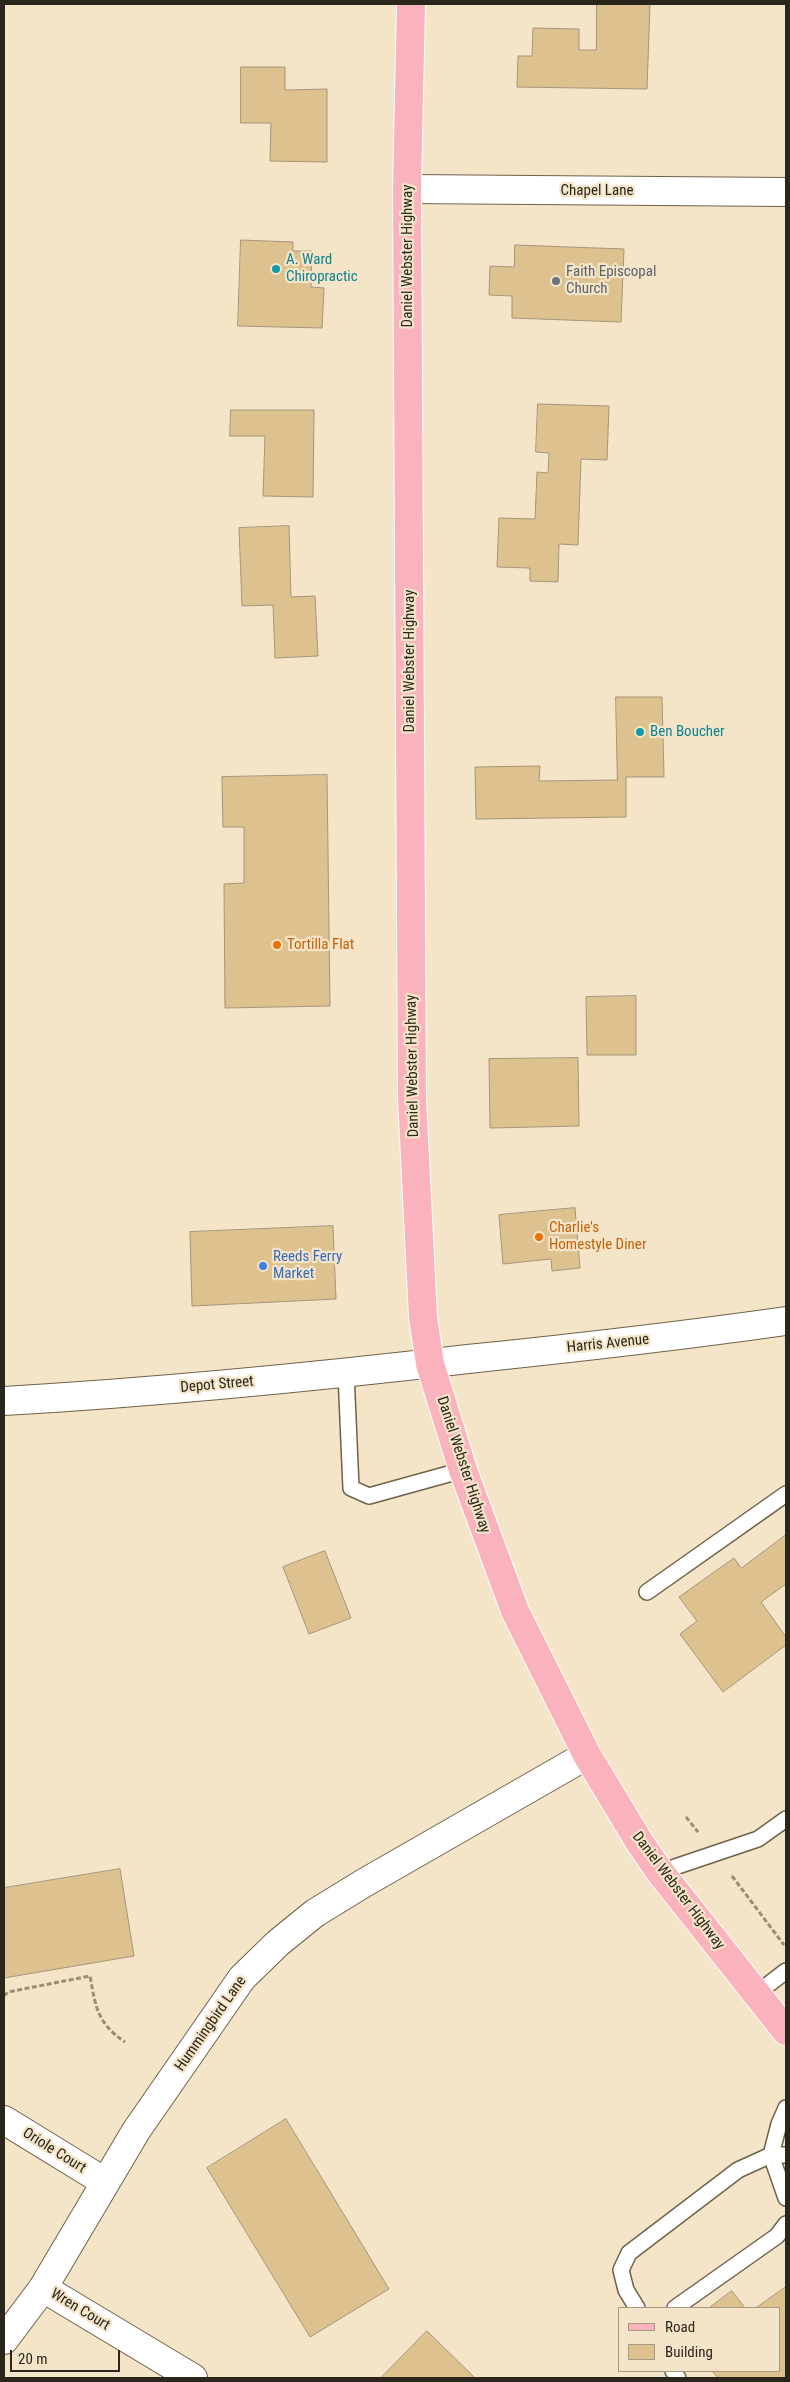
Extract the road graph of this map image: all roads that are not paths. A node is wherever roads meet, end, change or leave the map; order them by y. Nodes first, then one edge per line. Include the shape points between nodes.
1 (411, 4) edge
2 (407, 189) junction
3 (786, 192) edge
4 (786, 1321) edge
5 (430, 1364) junction
6 (346, 1373) junction
7 (4, 1401) edge
8 (463, 1470) junction
9 (786, 1494) edge
10 (647, 1592) dead end
11 (587, 1755) junction
12 (786, 1819) edge
13 (660, 1872) junction
14 (786, 1971) edge
15 (756, 1994) junction
16 (786, 2031) edge
17 (786, 2108) edge
18 (4, 2120) edge
19 (779, 2155) edge
20 (105, 2182) junction
21 (786, 2198) edge
22 (786, 2224) edge
23 (43, 2288) junction
24 (636, 2307) edge
25 (676, 2307) edge
26 (4, 2340) edge
27 (193, 2378) edge

1 - 2 main road, Daniel Webster Highway
2 - 3 street, Chapel Lane
2 - 5 main road, Daniel Webster Highway via 412,1098 423,1317
4 - 5 street, Harris Avenue
5 - 6 street, Depot Street
5 - 8 main road, Daniel Webster Highway
6 - 7 street, Depot Street via 116,1395
6 - 8 lane via 351,1488 369,1496
8 - 11 main road, Daniel Webster Highway via 514,1611
9 - 10 lane
11 - 13 main road, Daniel Webster Highway
11 - 20 street, Hummingbird Lane via 364,1883 315,1914 278,1943 242,1978 136,2131
12 - 13 lane via 758,1839
13 - 15 main road, Daniel Webster Highway
14 - 15 lane
15 - 16 main road, Daniel Webster Highway
17 - 19 lane via 779,2124
18 - 20 street, Oriole Court
19 - 21 lane
19 - 24 lane via 738,2170 629,2253 621,2270 626,2290
20 - 23 street, Hummingbird Lane
22 - 25 lane via 778,2236
23 - 26 street, Hummingbird Lane
23 - 27 street, Wren Court

